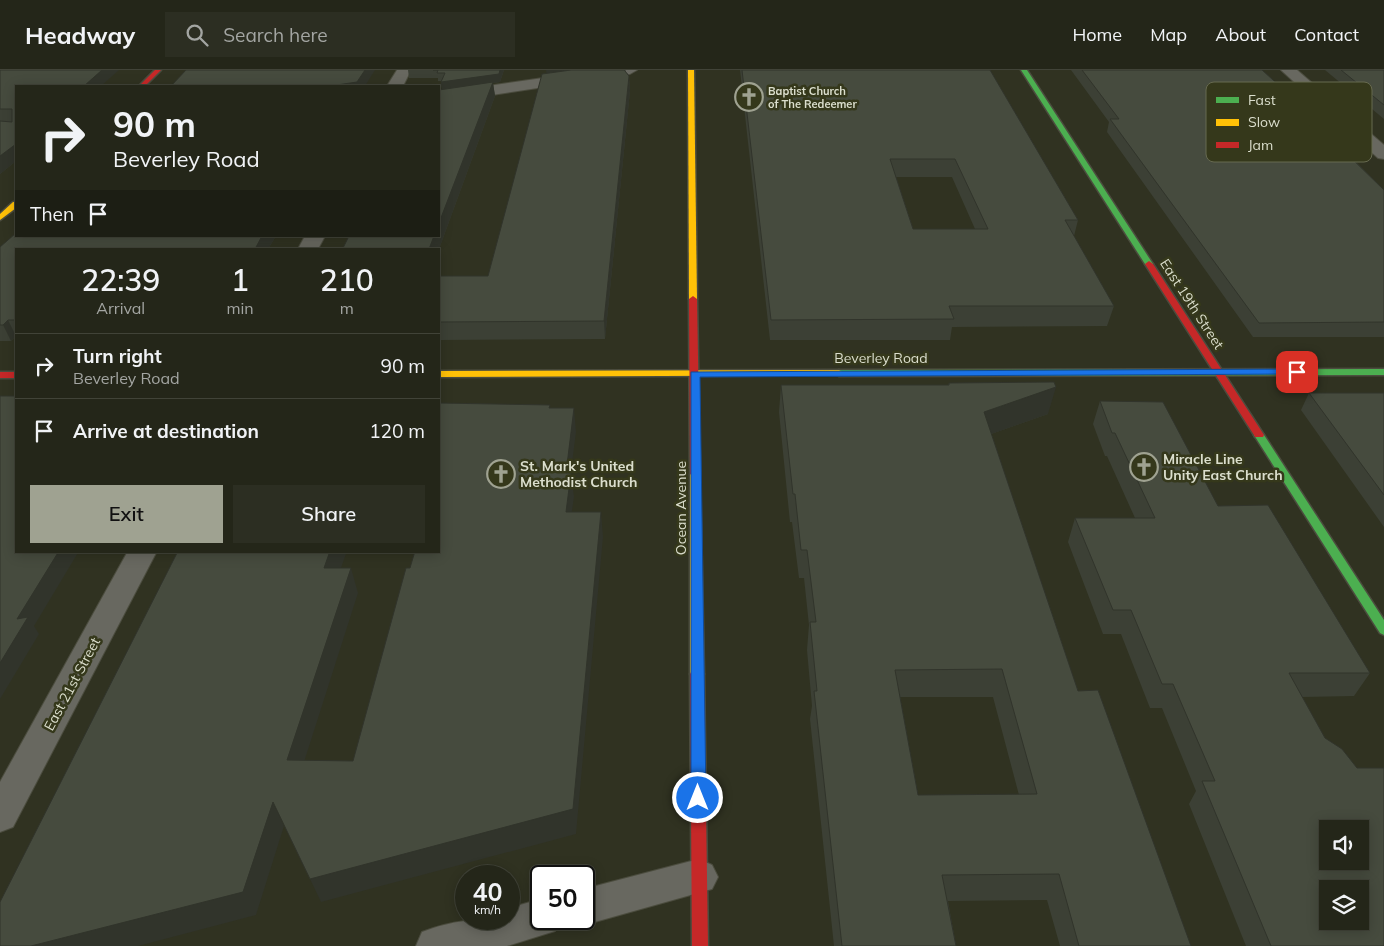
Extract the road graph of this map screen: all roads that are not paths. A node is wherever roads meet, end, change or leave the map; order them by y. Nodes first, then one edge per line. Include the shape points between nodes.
1 (158, 70) edge
2 (404, 70) edge
3 (630, 70) edge
4 (691, 70) edge
5 (1024, 70) edge
6 (1288, 70) edge
7 (1302, 82) edge
8 (143, 85) edge
9 (396, 85) edge
10 (440, 98) edge
11 (1372, 144) edge
12 (1384, 154) edge
13 (15, 205) edge
14 (0, 218) edge
15 (1218, 372) junction
16 (1384, 372) edge
17 (440, 374) edge
18 (695, 374) junction
19 (0, 375) edge
20 (15, 375) edge
21 (142, 553) edge
22 (1384, 630) edge
23 (0, 816) edge
24 (699, 877) junction
25 (595, 904) edge
26 (530, 921) edge
27 (436, 946) edge
28 (700, 946) edge

1 - 8 street
2 - 9 street
3 - 10 street
4 - 18 street, Ocean Avenue
5 - 15 street, East 19th Street
6 - 7 street
11 - 12 street
13 - 14 street
15 - 16 street, Beverley Road
15 - 18 street, Beverley Road
15 - 22 street, East 19th Street
17 - 18 street, Beverley Road
18 - 24 street, Ocean Avenue
19 - 20 street
21 - 23 street, East 21st Street
24 - 25 street
24 - 28 street, Ocean Avenue
26 - 27 street

